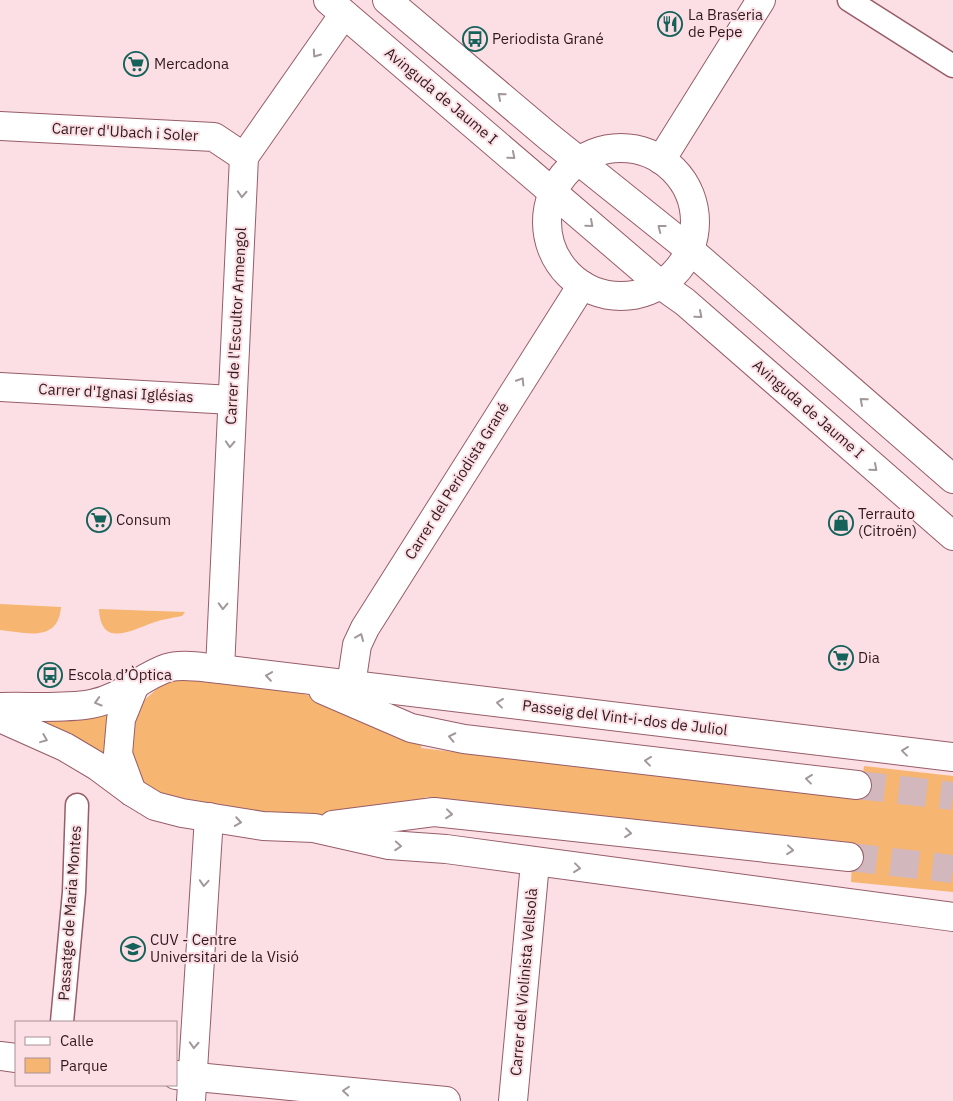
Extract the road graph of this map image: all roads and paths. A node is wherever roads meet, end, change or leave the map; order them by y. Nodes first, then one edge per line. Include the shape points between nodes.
1 (388, 0) edge
2 (761, 0) edge
3 (849, 0) edge
4 (336, 7) edge
5 (953, 66) edge
6 (0, 126) edge
7 (244, 157) junction
8 (661, 160) junction
9 (578, 162) junction
10 (554, 192) junction
11 (690, 250) junction
12 (582, 285) junction
13 (660, 285) junction
14 (0, 387) edge
15 (232, 400) junction
16 (953, 479) edge
17 (953, 536) edge
18 (220, 669) junction
19 (298, 680) junction
20 (351, 685) junction
21 (134, 687) junction
22 (0, 707) edge
23 (0, 718) edge
24 (953, 757) edge
25 (858, 785) tunnel mouth
26 (132, 792) junction
27 (77, 804) dead end
28 (209, 817) junction
29 (314, 828) junction
30 (849, 856) tunnel mouth
31 (535, 862) junction
32 (953, 917) edge
33 (62, 1021) edge
34 (0, 1056) edge
35 (15, 1058) edge
36 (187, 1084) edge
37 (446, 1101) edge
38 (513, 1101) edge

9 -> 1 street
2 - 8 street
3 - 5 street
4 -> 7 street
4 -> 10 street, Avinguda de Jaume I
6 - 7 street, Carrer d'Ubach i Soler via 214,137
7 -> 15 street, Carrer de l'Escultor Armengol
8 - 9 street via 628,148 594,153
8 - 11 street via 677,173 689,190 695,210
9 - 10 street
11 -> 9 street
10 - 12 street via 548,212 548,233 554,254
10 -> 13 street, Avinguda de Jaume I
11 - 13 street via 674,274
16 -> 11 street
12 - 13 street via 613,296 630,296
20 -> 12 street, Carrer del Periodista Grané via 357,645 364,628
13 -> 17 street, Avinguda de Jaume I via 685,302
14 - 15 street, Carrer d'Ignasi Iglésias
15 -> 18 street, Carrer de l'Escultor Armengol
19 -> 18 street, Passeig del Vint-i-dos de Juliol
18 - 21 street, Passeig del Vint-i-dos de Juliol via 168,668
19 - 20 street, Passeig del Vint-i-dos de Juliol
25 -> 19 street, Passeig del Vint-i-dos de Juliol via 464,739 411,728
24 -> 20 street, Passeig del Vint-i-dos de Juliol
21 -> 22 street, Passeig del Vint-i-dos de Juliol via 116,697 92,704
21 - 26 street via 121,719 118,754
23 -> 26 street via 65,747
26 - 28 street via 155,806
27 - 33 street, Passatge de Maria Montes via 74,892
28 -> 29 street via 263,826
28 -> 36 street
29 -> 30 street via 434,812
29 -> 31 street via 389,845 446,849
31 -> 32 street
31 - 38 street, Carrer del Violinista Vellsolà
34 - 35 street
37 -> 36 street

